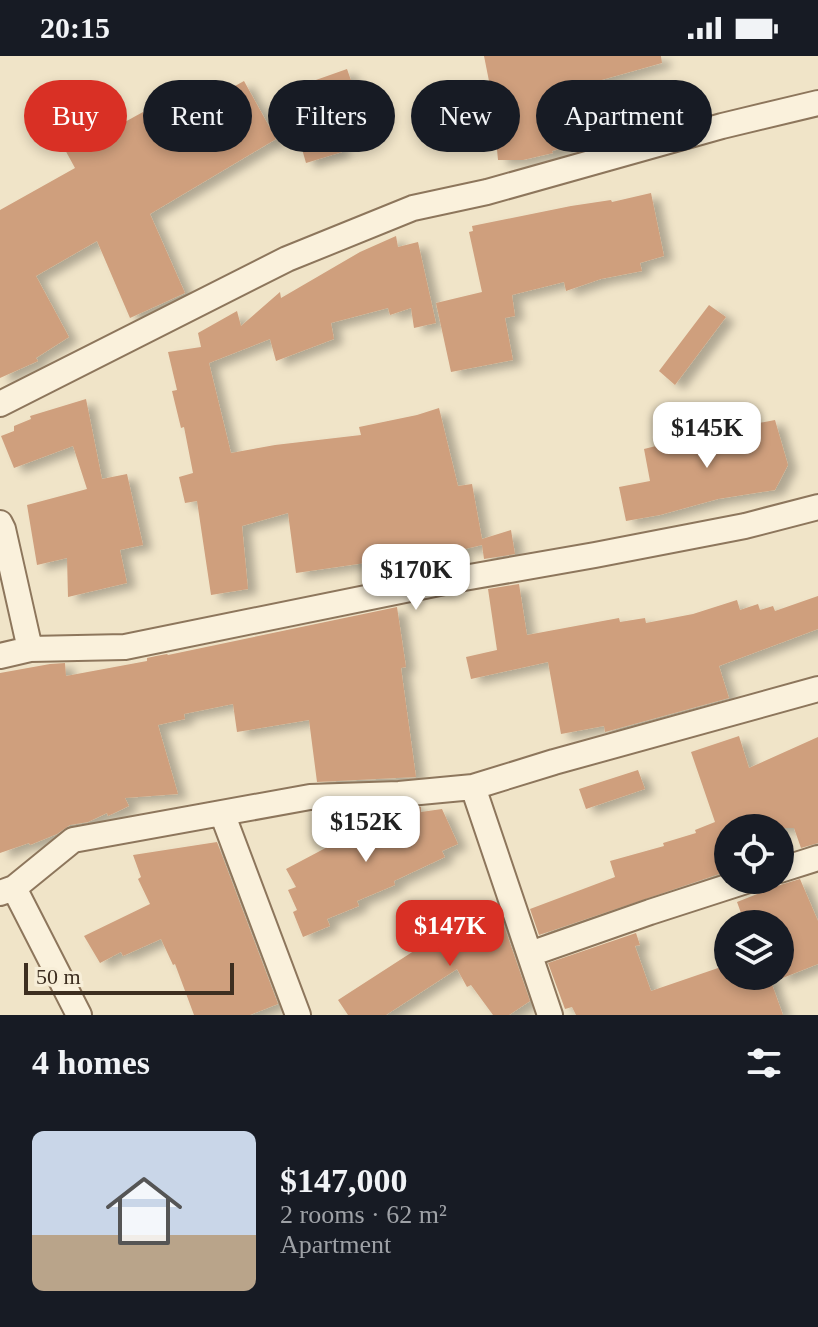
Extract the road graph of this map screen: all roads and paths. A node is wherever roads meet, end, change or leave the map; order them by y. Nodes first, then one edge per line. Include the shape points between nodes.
1 (818, 103) edge
2 (0, 404) edge
3 (818, 507) edge
4 (0, 523) edge
5 (30, 649) junction
6 (0, 656) edge
7 (818, 689) edge
8 (473, 787) junction
9 (222, 813) junction
10 (818, 858) edge
11 (794, 866) edge
12 (7, 890) edge
13 (714, 891) edge
14 (530, 954) junction
15 (79, 1015) edge
16 (298, 1015) edge
17 (550, 1015) edge

1 - 2 street via 413,208 287,259
3 - 5 street via 745,526 125,647
4 - 5 street
5 - 6 street
7 - 8 street
8 - 9 street via 310,797
8 - 14 street
9 - 12 street via 73,840
9 - 16 street
10 - 11 street
12 - 15 street
13 - 14 street
14 - 17 street

